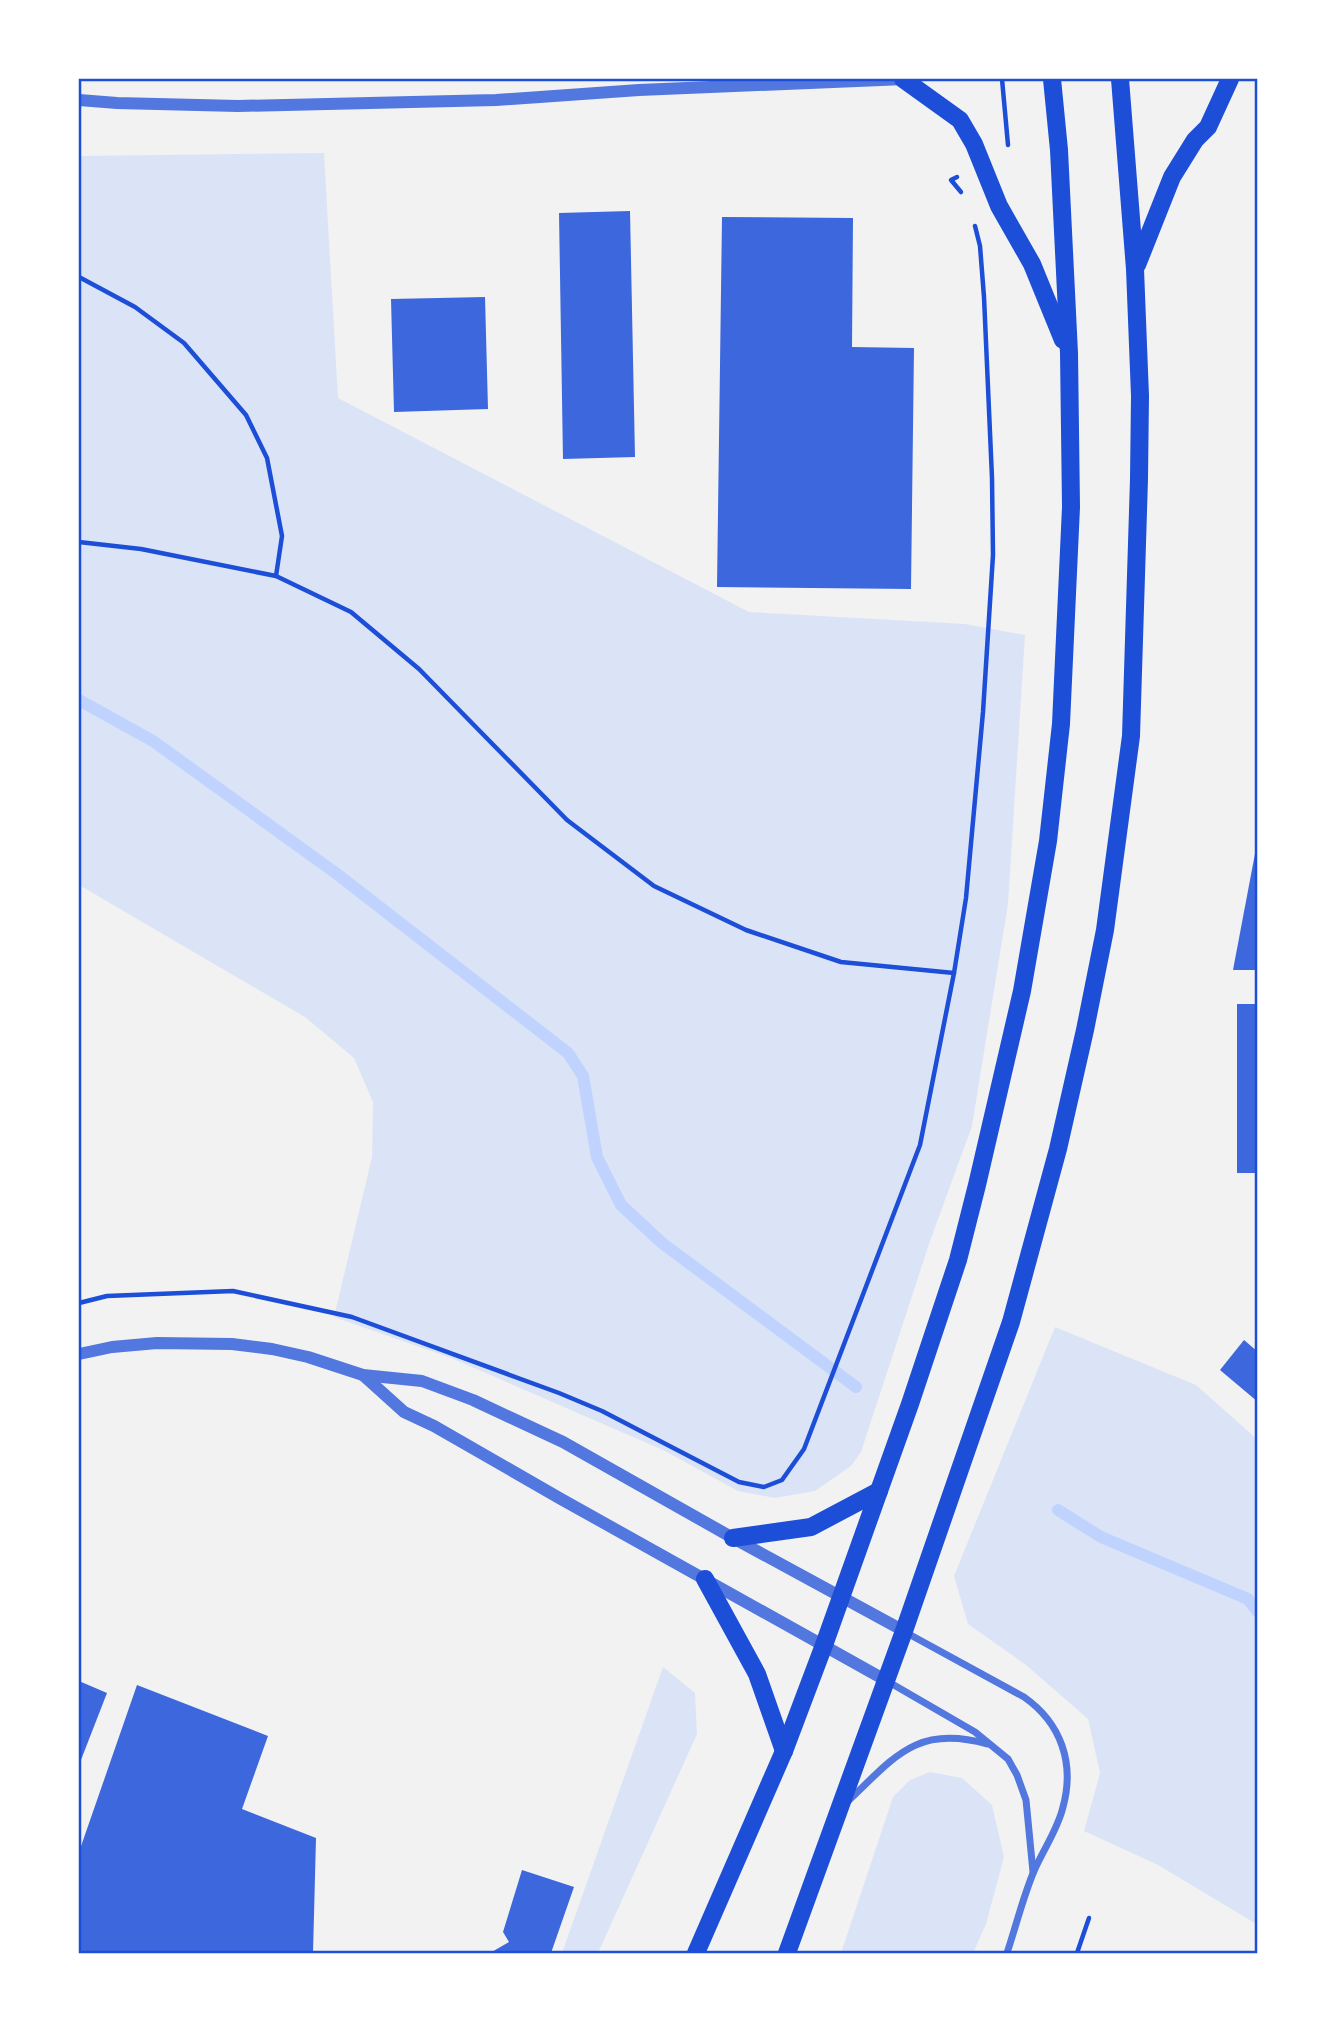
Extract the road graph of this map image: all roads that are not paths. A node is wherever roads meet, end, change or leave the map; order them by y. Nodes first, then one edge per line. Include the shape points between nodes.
1 (904, 79) edge
2 (1052, 79) edge
3 (1119, 79) edge
4 (1230, 79) edge
5 (639, 84) edge
6 (79, 100) edge
7 (1135, 269) junction
8 (1069, 353) junction
9 (79, 1354) edge
10 (362, 1375) junction
11 (879, 1491) junction
12 (733, 1538) junction
13 (705, 1579) junction
14 (841, 1598) junction
15 (904, 1631) junction
16 (824, 1645) junction
17 (887, 1681) junction
18 (994, 1746) junction
19 (784, 1751) junction
20 (838, 1810) junction
21 (1033, 1872) junction
22 (696, 1953) edge
23 (788, 1953) edge
24 (1007, 1953) edge

1 - 5 street
1 - 8 main road via 960,120 999,206 1032,264
2 - 8 main road
3 - 7 main road
4 - 7 main road via 1208,127 1172,177
5 - 6 street via 496,100 238,106
7 - 15 main road via 1140,437 1131,736 1105,930 1058,1149 1011,1322
8 - 11 main road via 1071,507 1061,724 1048,841 1016,1018 961,1247
9 - 10 street via 157,1343 232,1344 308,1356
10 - 12 street via 422,1381 472,1400 564,1442
10 - 13 street via 404,1412
11 - 12 main road via 811,1527
11 - 14 main road
12 - 14 street
13 - 16 street
13 - 19 main road via 757,1674
14 - 15 street
14 - 16 main road
15 - 17 main road
15 - 21 street via 1024,1697 1054,1726 1065,1760 1065,1797
16 - 17 street
16 - 19 main road
17 - 18 street
17 - 20 main road
18 - 20 street via 953,1739 912,1745
18 - 21 street via 1013,1767 1024,1793
19 - 22 main road
20 - 23 main road
21 - 24 street

